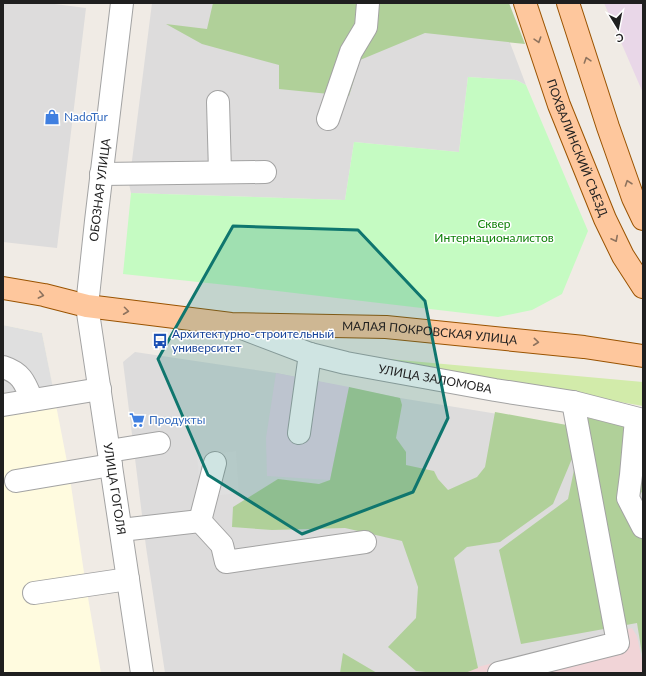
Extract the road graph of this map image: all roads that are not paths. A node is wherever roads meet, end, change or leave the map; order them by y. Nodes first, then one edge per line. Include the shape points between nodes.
1 (122, 3) edge
2 (368, 3) edge
3 (525, 3) edge
4 (568, 3) edge
5 (218, 102) dead end
6 (328, 119) dead end
7 (220, 172) junction
8 (265, 172) dead end
9 (101, 174) junction
10 (643, 219) edge
11 (643, 287) edge
12 (3, 288) edge
13 (87, 306) junction
14 (231, 324) junction
15 (310, 354) junction
16 (643, 356) edge
17 (3, 367) edge
18 (100, 389) junction
19 (32, 400) junction
20 (573, 402) junction
21 (3, 405) edge
22 (640, 419) edge
23 (299, 433) dead end
24 (159, 442) dead end
25 (110, 458) junction
26 (215, 463) dead end
27 (16, 481) dead end
28 (200, 521) junction
29 (643, 527) edge
30 (121, 530) junction
31 (365, 542) dead end
32 (128, 579) junction
33 (34, 593) dead end
34 (142, 673) edge
35 (499, 673) edge

1 - 9 street, ОБОЗНАЯ УЛИЦА
2 - 6 street via 366,28 351,52
3 -> 11 main road, ПОХВАЛИНСКИЙ СЪЕЗД via 559,105 604,219
10 -> 4 main road via 608,127
5 - 7 street
7 - 8 street
7 - 9 street
9 - 13 street, ОБОЗНАЯ УЛИЦА
12 -> 13 main road, МАЛАЯ ПОКРОВСКАЯ УЛИЦА
13 -> 14 main road, МАЛАЯ ПОКРОВСКАЯ УЛИЦА
13 - 18 street, УЛИЦА ГОГОЛЯ
14 - 15 street, УЛИЦА ЗАЛОМОВА
14 -> 16 main road, МАЛАЯ ПОКРОВСКАЯ УЛИЦА via 386,327 584,347
15 - 20 street, УЛИЦА ЗАЛОМОВА via 346,363
15 - 23 street
17 - 19 street via 12,370 24,381
18 - 19 street
18 - 25 street, УЛИЦА ГОГОЛЯ
19 - 21 street
20 - 22 street, УЛИЦА ЗАЛОМОВА
20 - 35 street via 618,642
22 - 29 street via 628,498
24 - 25 street
25 - 27 street
25 - 30 street, УЛИЦА ГОГОЛЯ
26 - 28 street
28 - 30 street
28 - 31 street via 222,546 226,562
30 - 32 street, УЛИЦА ГОГОЛЯ
32 - 33 street
32 - 34 street, УЛИЦА ГОГОЛЯ

